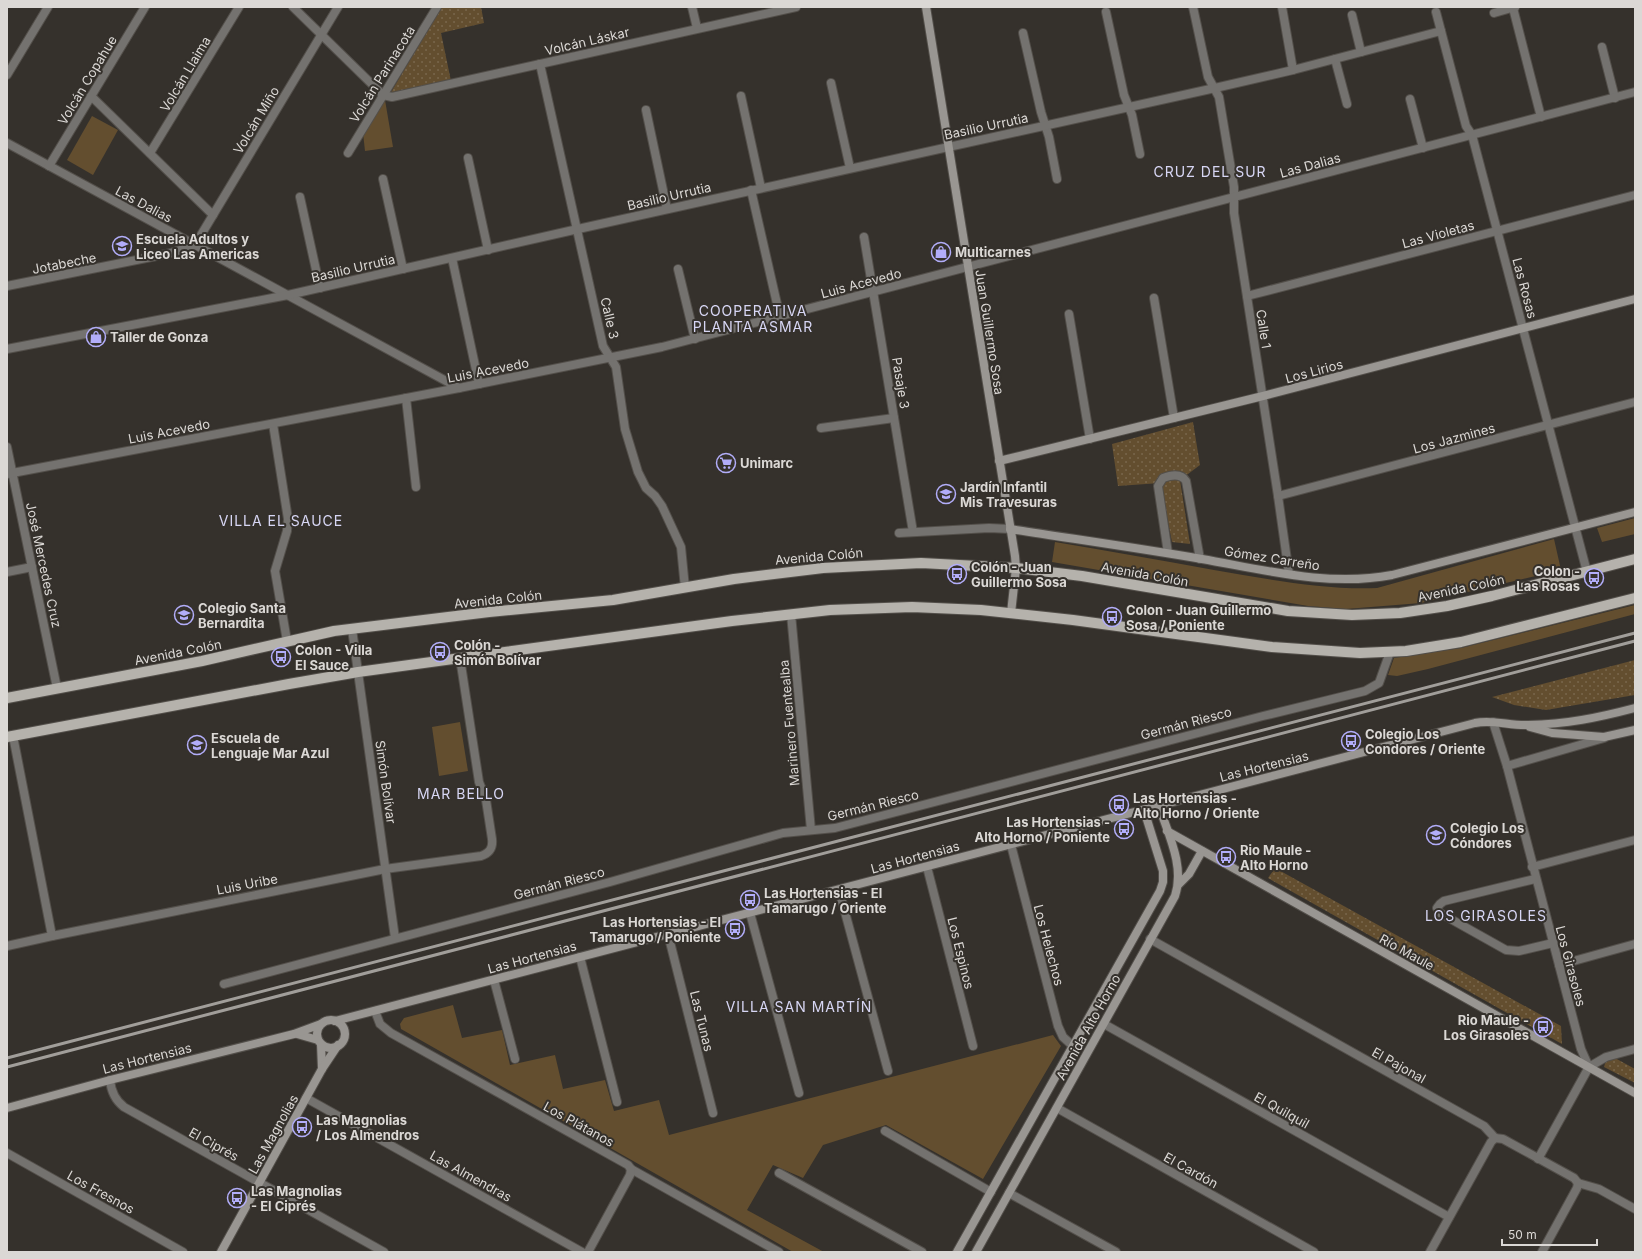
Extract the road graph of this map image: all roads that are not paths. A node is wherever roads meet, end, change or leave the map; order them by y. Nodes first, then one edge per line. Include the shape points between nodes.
1 (48, 7) edge
2 (146, 7) edge
3 (239, 7) edge
4 (292, 7) edge
5 (338, 7) edge
6 (437, 7) edge
7 (692, 7) edge
8 (796, 7) edge
9 (926, 7) edge
10 (1193, 7) edge
11 (1282, 7) edge
12 (1514, 7) edge
13 (1106, 12) dead end
14 (1436, 12) dead end
15 (1494, 13) dead end
16 (1352, 15) dead end
17 (697, 28) junction
18 (1441, 31) junction
19 (1023, 33) dead end
20 (321, 35) junction
21 (1602, 47) dead end
22 (1361, 52) junction
23 (1335, 59) junction
24 (10, 64) edge
25 (540, 64) junction
26 (1293, 70) junction
27 (7, 75) edge
28 (831, 82) dead end
29 (1214, 88) junction
30 (1635, 92) edge
31 (383, 95) junction
32 (91, 96) junction
33 (741, 96) dead end
34 (1615, 98) junction
35 (1410, 99) dead end
36 (1347, 104) dead end
37 (1129, 107) junction
38 (646, 110) dead end
39 (1541, 117) junction
40 (1045, 125) junction
41 (1472, 135) junction
42 (7, 143) edge
43 (948, 146) junction
44 (1423, 148) junction
45 (150, 153) junction
46 (348, 153) dead end
47 (1140, 154) dead end
48 (468, 158) dead end
49 (49, 166) junction
50 (850, 168) junction
51 (384, 179) dead end
52 (1057, 179) dead end
53 (761, 188) junction
54 (751, 190) junction
55 (1635, 195) edge
56 (300, 197) dead end
57 (1234, 198) junction
58 (667, 209) junction
59 (214, 215) junction
60 (578, 229) junction
61 (1497, 231) junction
62 (864, 237) dead end
63 (195, 245) junction
64 (488, 250) junction
65 (452, 258) junction
66 (968, 267) junction
67 (403, 269) junction
68 (678, 269) dead end
69 (7, 286) edge
70 (320, 288) junction
71 (874, 292) junction
72 (288, 295) junction
73 (1247, 296) junction
74 (1154, 298) dead end
75 (1635, 299) edge
76 (1069, 314) dead end
77 (780, 317) junction
78 (1523, 329) junction
79 (695, 339) junction
80 (7, 349) edge
81 (612, 358) junction
82 (480, 384) junction
83 (459, 388) junction
84 (1263, 396) junction
85 (406, 398) junction
86 (1635, 402) edge
87 (894, 418) junction
88 (1174, 418) junction
89 (273, 424) junction
90 (1548, 425) junction
91 (821, 428) dead end
92 (1090, 439) junction
93 (7, 447) edge
94 (999, 461) junction
95 (10, 474) edge
96 (416, 487) dead end
97 (1278, 496) junction
98 (1635, 512) edge
99 (1575, 528) junction
100 (1010, 529) junction
101 (913, 532) junction
102 (899, 534) dead end
103 (1168, 554) junction
104 (1200, 559) junction
105 (1635, 559) edge
106 (32, 568) junction
107 (1016, 568) junction
108 (7, 572) edge
109 (1586, 572) junction
110 (1289, 574) junction
111 (685, 588) junction
112 (1635, 598) edge
113 (1010, 613) junction
114 (791, 614) junction
115 (352, 629) junction
116 (287, 641) junction
117 (1390, 652) junction
118 (460, 658) junction
119 (358, 672) junction
120 (57, 688) junction
121 (7, 698) edge
122 (1635, 708) edge
123 (1493, 722) junction
124 (1525, 725) junction
125 (1635, 730) edge
126 (10, 736) edge
127 (1604, 738) junction
128 (1507, 766) junction
129 (1159, 806) junction
130 (1144, 810) junction
131 (811, 830) junction
132 (1167, 831) junction
133 (1635, 840) edge
134 (1011, 845) junction
135 (1202, 851) junction
136 (927, 867) junction
137 (1532, 867) junction
138 (385, 869) junction
139 (1535, 879) junction
140 (1178, 885) junction
141 (839, 890) junction
142 (750, 913) junction
143 (1137, 932) junction
144 (668, 934) junction
145 (52, 936) junction
146 (395, 938) junction
147 (1150, 939) junction
148 (1553, 943) junction
149 (1635, 944) edge
150 (7, 946) edge
151 (580, 957) junction
152 (1558, 964) junction
153 (494, 980) junction
154 (224, 984) dead end
155 (375, 1011) junction
156 (359, 1015) junction
157 (334, 1021) junction
158 (321, 1024) junction
159 (1104, 1024) junction
160 (344, 1033) junction
161 (294, 1034) junction
162 (320, 1042) junction
163 (338, 1045) junction
164 (973, 1046) dead end
165 (1072, 1046) junction
166 (1635, 1049) edge
167 (515, 1059) dead end
168 (1589, 1067) junction
169 (322, 1070) junction
170 (888, 1071) dead end
171 (110, 1080) junction
172 (799, 1093) dead end
173 (1635, 1093) edge
174 (306, 1098) junction
175 (617, 1102) dead end
176 (7, 1108) edge
177 (1057, 1108) junction
178 (713, 1113) dead end
179 (885, 1131) dead end
180 (1495, 1138) junction
181 (7, 1153) edge
182 (1538, 1159) junction
183 (631, 1169) junction
184 (779, 1173) dead end
185 (259, 1182) junction
186 (1578, 1183) junction
187 (991, 1192) junction
188 (1009, 1193) junction
189 (1635, 1209) edge
190 (1449, 1217) junction
191 (183, 1252) edge
192 (221, 1252) edge
193 (384, 1252) edge
194 (582, 1252) edge
195 (588, 1252) edge
196 (779, 1252) edge
197 (922, 1252) edge
198 (957, 1252) edge
199 (976, 1252) edge
200 (1116, 1252) edge
201 (1314, 1252) edge
202 (1430, 1252) edge
203 (1542, 1252) edge

1 - 24 street
2 - 32 street, Volcán Copahue
3 - 45 street, Volcán Llaima
4 - 20 street
5 - 20 street, Volcán Miño
6 - 31 street, Volcán Parinacota
7 - 17 street
8 - 17 street, Volcán Láskar
9 - 43 street, Juan Guillermo Sosa
10 - 29 street, Calle 1 via 1208,77
11 - 26 street
12 - 15 street
12 - 39 street
13 - 37 street via 1124,95
14 - 18 street, Las Rosas
16 - 22 street
17 - 25 street, Volcán Láskar
18 - 22 street, Basilio Urrutia
18 - 41 street, Las Rosas via 1466,126
19 - 40 street
20 - 31 street
20 - 59 street, Volcán Miño
21 - 34 street
22 - 23 street, Basilio Urrutia
23 - 26 street, Basilio Urrutia
23 - 36 street
24 - 27 street
25 - 31 street, Volcán Láskar via 396,97
25 - 60 street, Calle 3
26 - 29 street, Basilio Urrutia
28 - 50 street
29 - 37 street, Basilio Urrutia
29 - 57 street, Calle 1 via 1219,97
30 - 34 street, Las Dalias
31 - 46 street, Volcán Parinacota
32 - 45 street
32 - 49 street, Volcán Copahue
33 - 53 street
34 - 39 street, Las Dalias
35 - 44 street
37 - 40 street, Basilio Urrutia
37 - 47 street
38 - 58 street
39 - 41 street, Las Dalias
40 - 43 street, Basilio Urrutia
40 - 52 street
41 - 44 street, Las Dalias
41 - 61 street, Las Rosas
42 - 49 street, Las Dalias
43 - 50 street, Basilio Urrutia
43 - 66 street, Juan Guillermo Sosa
44 - 57 street, Las Dalias
45 - 59 street
48 - 64 street
49 - 63 street, Las Dalias
50 - 53 street, Basilio Urrutia
51 - 67 street
53 - 54 street, Basilio Urrutia
54 - 58 street, Basilio Urrutia
54 - 77 street
55 - 61 street, Las Violetas
56 - 70 street
57 - 66 street, Las Dalias
57 - 73 street, Calle 1
58 - 60 street, Basilio Urrutia
59 - 63 street, Volcán Miño
60 - 64 street, Basilio Urrutia
60 - 81 street, Calle 3 via 603,346
61 - 73 street, Las Violetas
61 - 78 street, Las Rosas
62 - 71 street, Pasaje 3
63 - 69 street, Jotabeche via 171,253
63 - 72 street, Las Dalias
64 - 65 street, Basilio Urrutia
65 - 67 street, Basilio Urrutia
65 - 82 street
66 - 71 street, Luis Acevedo
66 - 94 street, Juan Guillermo Sosa
67 - 70 street, Basilio Urrutia
68 - 79 street
70 - 72 street, Basilio Urrutia
71 - 77 street, Luis Acevedo
71 - 87 street, Pasaje 3
72 - 80 street, Basilio Urrutia
72 - 83 street, Las Dalias
73 - 84 street, Calle 1
74 - 88 street
75 - 78 street, Los Lirios
76 - 92 street
77 - 79 street, Luis Acevedo
78 - 84 street, Los Lirios
78 - 90 street, Las Rosas
79 - 81 street, Luis Acevedo
81 - 82 street, Luis Acevedo
81 - 111 street, Calle 3 via 634,459 646,488 662,506 681,547
82 - 83 street, Luis Acevedo
83 - 85 street, Luis Acevedo
84 - 88 street, Los Lirios
84 - 97 street, Calle 1
85 - 89 street, Luis Acevedo
85 - 96 street
86 - 90 street, Los Jazmines
87 - 91 street
87 - 101 street, Pasaje 3
88 - 92 street, Los Lirios
89 - 95 street, Luis Acevedo
89 - 116 street via 288,519 287,532 275,571
90 - 97 street, Los Jazmines
90 - 99 street, Las Rosas
92 - 94 street, Los Lirios
93 - 95 street, José Mercedes Cruz
94 - 100 street, Juan Guillermo Sosa
95 - 106 street, José Mercedes Cruz
97 - 110 street, Calle 1
98 - 99 street, Gómez Carreño
99 - 109 street, Las Rosas
99 - 110 street, Gómez Carreño via 1377,578 1334,580
100 - 101 street, Gómez Carreño
100 - 103 street, Gómez Carreño
100 - 107 street, Juan Guillermo Sosa
101 - 102 street, Gómez Carreño
103 - 104 street, Gómez Carreño
103 - 104 street via 1158,486 1163,478 1181,476 1186,481
104 - 110 street, Gómez Carreño
105 - 109 main road, Avenida Colón
106 - 108 street
106 - 120 street, José Mercedes Cruz
107 - 109 main road, Avenida Colón via 1082,576 1288,611 1352,615 1400,613 1447,606
107 - 111 main road, Avenida Colón via 952,564 862,565 773,574
107 - 113 street, Juan Guillermo Sosa
111 - 115 main road, Avenida Colón via 613,600
112 - 117 main road via 1486,637 1442,646
113 - 114 main road via 912,607
113 - 117 main road via 1298,650
114 - 118 main road
114 - 131 street, Marinero Fuentealba
115 - 116 main road, Avenida Colón
115 - 119 street, Simón Bolívar
116 - 120 main road, Avenida Colón via 202,661
117 - 131 street, Germán Riesco via 1379,683 1365,691 835,828
118 - 119 main road
118 - 138 street, Luis Uribe via 479,782 486,800 492,839 491,849 481,856
119 - 126 main road
119 - 138 street, Simón Bolívar
120 - 121 main road, Avenida Colón
122 - 124 street, Las Hortensias via 1576,722
123 - 124 street, Las Hortensias
123 - 128 street, Los Girasoles
123 - 129 street, Las Hortensias via 1476,723
124 - 127 street, Las Hortensias via 1552,733
125 - 127 street, Las Hortensias
126 - 145 street
127 - 128 street, Las Hortensias
128 - 137 street, Los Girasoles
129 - 130 street, Las Hortensias
129 - 132 street, Avenida Alto Horno
130 - 134 street, Las Hortensias
130 - 143 street, Avenida Alto Horno via 1163,871 1163,882
131 - 146 street, Germán Riesco via 782,832 603,884
132 - 135 street, Río Maule
132 - 140 street, Avenida Alto Horno via 1177,864
133 - 137 street
134 - 136 street, Las Hortensias
134 - 165 street, Los Helechos via 1058,1026 1063,1037
135 - 140 street via 1189,874
135 - 168 street, Río Maule
136 - 141 street, Las Hortensias
136 - 164 street, Los Espinos
137 - 139 street, Los Girasoles
138 - 145 street, Luis Uribe
138 - 146 street, Simón Bolívar
139 - 148 street, Los Girasoles
139 - 148 street via 1444,900 1438,906 1440,913 1506,950 1520,951
140 - 147 street, Avenida Alto Horno via 1172,901
141 - 142 street, Las Hortensias
141 - 170 street
142 - 144 street, Las Hortensias
142 - 172 street
143 - 147 street
143 - 165 street, Avenida Alto Horno
144 - 151 street, Las Hortensias
144 - 178 street, Las Tunas
145 - 150 street, Luis Uribe
146 - 154 street, Germán Riesco
147 - 159 street, Avenida Alto Horno
147 - 180 street, El Pajonal via 1484,1126
148 - 152 street, Los Girasoles
149 - 152 street
151 - 153 street, Las Hortensias
151 - 175 street
152 - 168 street, Los Girasoles via 1581,1049
153 - 155 street, Las Hortensias
153 - 167 street
155 - 156 street, Las Hortensias
155 - 183 street, Los Plátanos via 380,1024 391,1033 628,1165
156 - 157 street, Las Hortensias
156 - 160 street
157 - 158 street
157 - 160 street via 342,1027
158 - 161 street, Las Hortensias
158 - 162 street via 317,1034
159 - 177 street, Avenida Alto Horno
159 - 190 street, El Quilquil
160 - 163 street via 343,1040
161 - 162 street, Las Hortensias via 308,1036
161 - 171 street, Las Hortensias
162 - 163 street via 327,1047
162 - 169 street
163 - 169 street, Las Magnolias
165 - 187 street, Avenida Alto Horno
166 - 168 street via 1606,1057
168 - 173 street, Río Maule
168 - 182 street
169 - 174 street, Las Magnolias
171 - 176 street, Las Hortensias
171 - 185 street, El Ciprés via 112,1093 124,1107
174 - 185 street, Las Magnolias
174 - 194 street, Las Almendras
177 - 188 street, Avenida Alto Horno
177 - 201 street, El Cardón
179 - 187 street
180 - 182 street, El Pajonal via 1501,1138
180 - 190 street
181 - 191 street, Los Fresnos
182 - 186 street, El Pajonal via 1574,1178
183 - 195 street
183 - 196 street, Los Plátanos
184 - 197 street
185 - 192 street, Las Magnolias
185 - 193 street, El Ciprés
186 - 189 street, El Pajonal via 1599,1189
186 - 203 street
187 - 198 street, Avenida Alto Horno
188 - 199 street, Avenida Alto Horno
188 - 200 street
190 - 202 street

